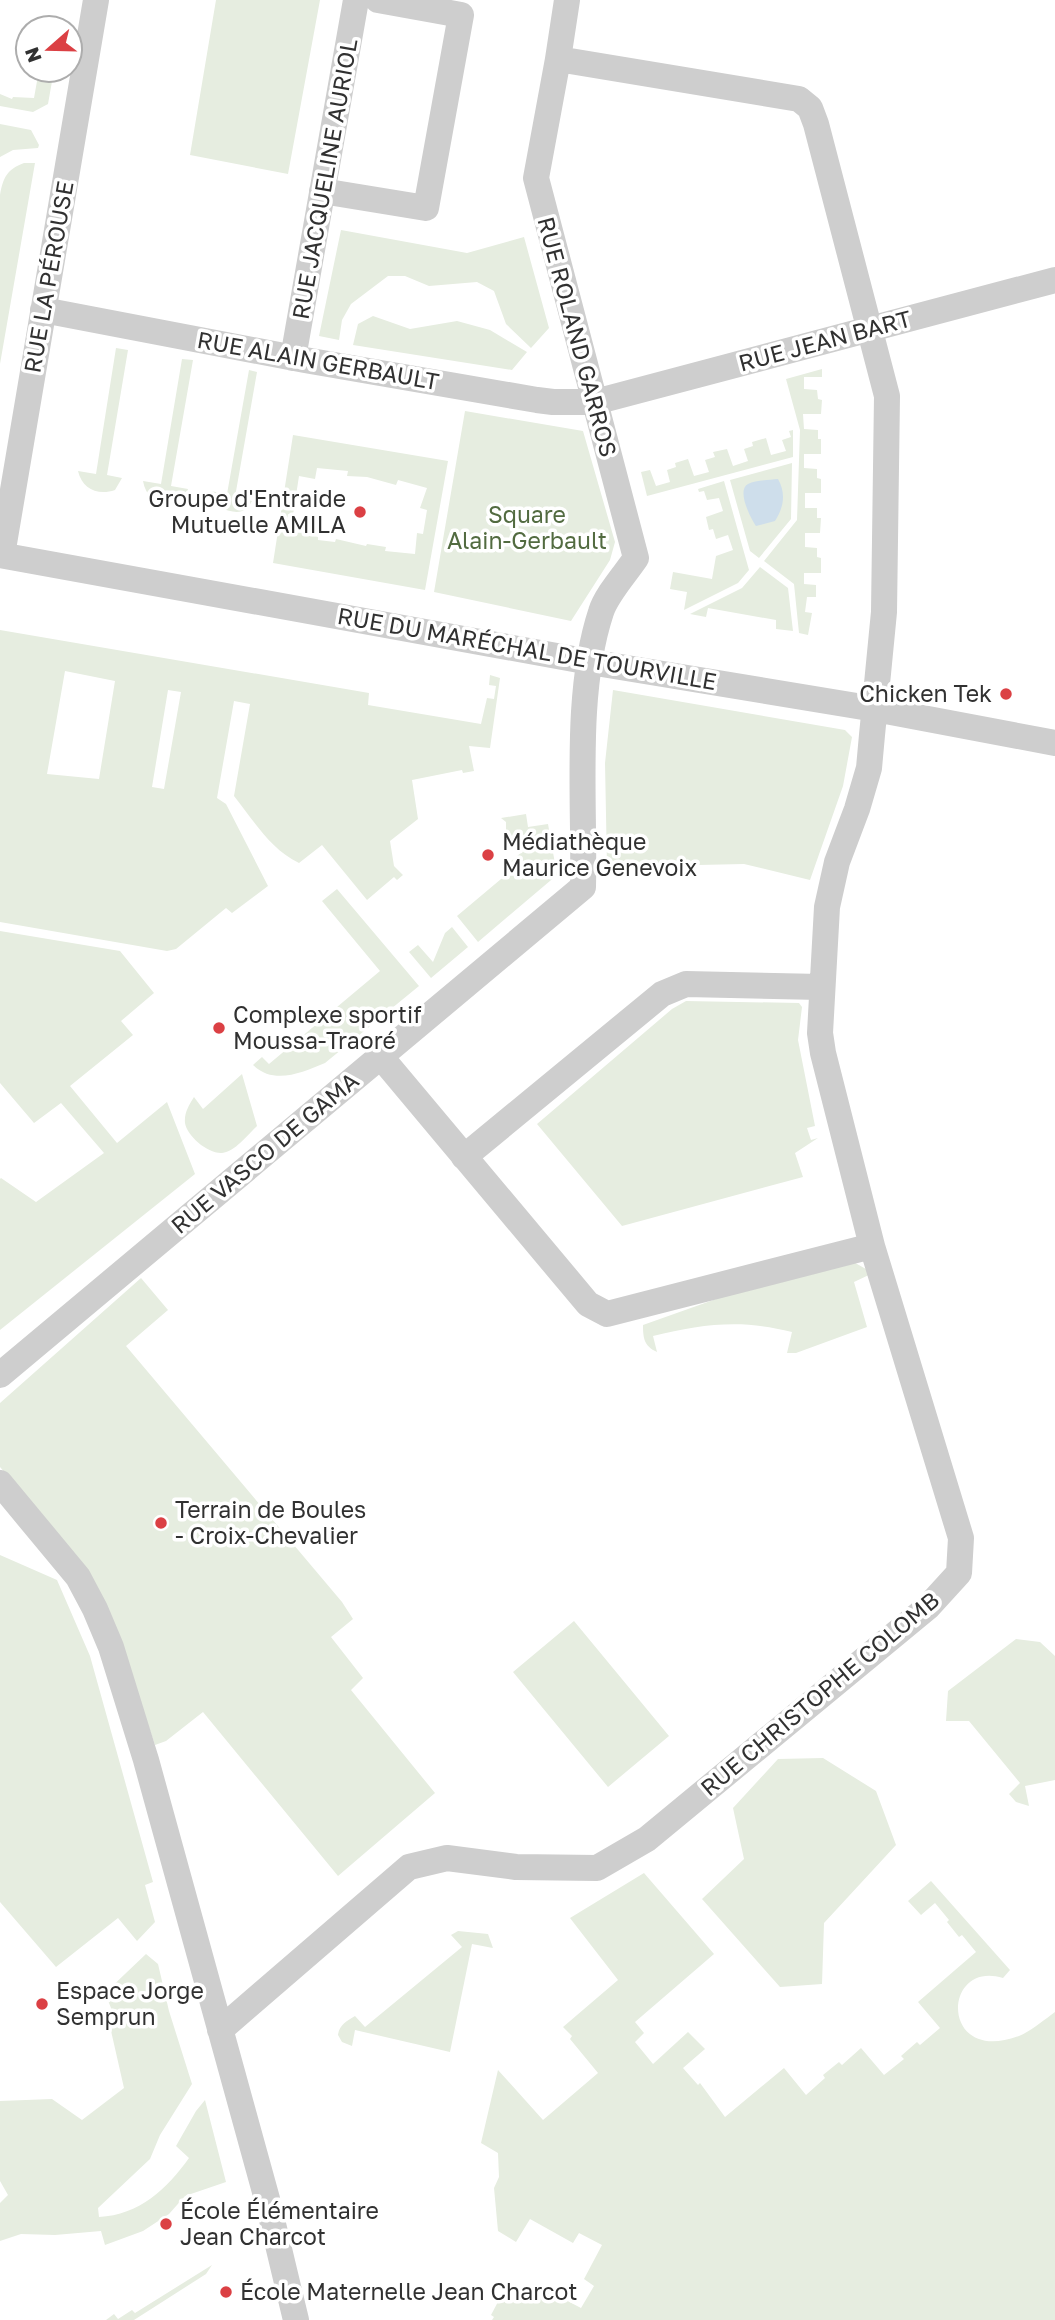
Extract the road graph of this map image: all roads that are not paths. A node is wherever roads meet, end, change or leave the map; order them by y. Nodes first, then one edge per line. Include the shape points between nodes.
1 (96, 0) edge
2 (356, 0) edge
3 (378, 0) edge
4 (567, 0) edge
5 (558, 60) junction
6 (322, 191) junction
7 (1055, 280) edge
8 (43, 310) junction
9 (870, 329) junction
10 (293, 358) junction
11 (595, 402) junction
12 (1, 555) edge
13 (590, 662) junction
14 (875, 709) junction
15 (1055, 743) edge
16 (821, 986) junction
17 (381, 1057) junction
18 (464, 1157) junction
19 (872, 1246) junction
20 (0, 1376) edge
21 (0, 1483) edge
22 (220, 2029) junction
23 (296, 2320) edge

1 - 8 street, RUE LA PÉROUSE
2 - 6 street, RUE JACQUELINE AURIOL
3 - 6 street via 461,15 426,208
4 - 5 street, RUE ROLAND GARROS
5 - 9 street, RUE CHRISTOPHE COLOMB via 799,99 810,108
5 - 11 street, RUE ROLAND GARROS via 536,178
6 - 10 street, RUE JACQUELINE AURIOL
7 - 9 street, RUE JEAN BART
8 - 10 street, RUE ALAIN GERBAULT
8 - 12 street, RUE LA PÉROUSE
9 - 11 street, RUE JEAN BART
9 - 14 street, RUE CHRISTOPHE COLOMB via 887,396 884,612
10 - 11 street, RUE ALAIN GERBAULT via 553,402
11 - 13 street, RUE ROLAND GARROS via 636,558 601,610
12 - 13 street, RUE DU MARÉCHAL DE TOURVILLE
13 - 14 street, RUE DU MARÉCHAL DE TOURVILLE
13 - 17 street, RUE VASCO DE GAMA via 583,746 583,887
14 - 15 street, RUE DU MARÉCHAL DE TOURVILLE
14 - 16 street, RUE CHRISTOPHE COLOMB via 869,768 827,907
16 - 18 street via 686,984 662,994
16 - 19 street, RUE CHRISTOPHE COLOMB via 823,1053
17 - 18 street
17 - 20 street, RUE VASCO DE GAMA
18 - 19 street via 588,1304 607,1314
19 - 22 street, RUE CHRISTOPHE COLOMB via 961,1538 959,1573 928,1607 647,1839 597,1868 516,1867 447,1858 409,1867
21 - 22 street via 78,1577 111,1647
22 - 23 street

